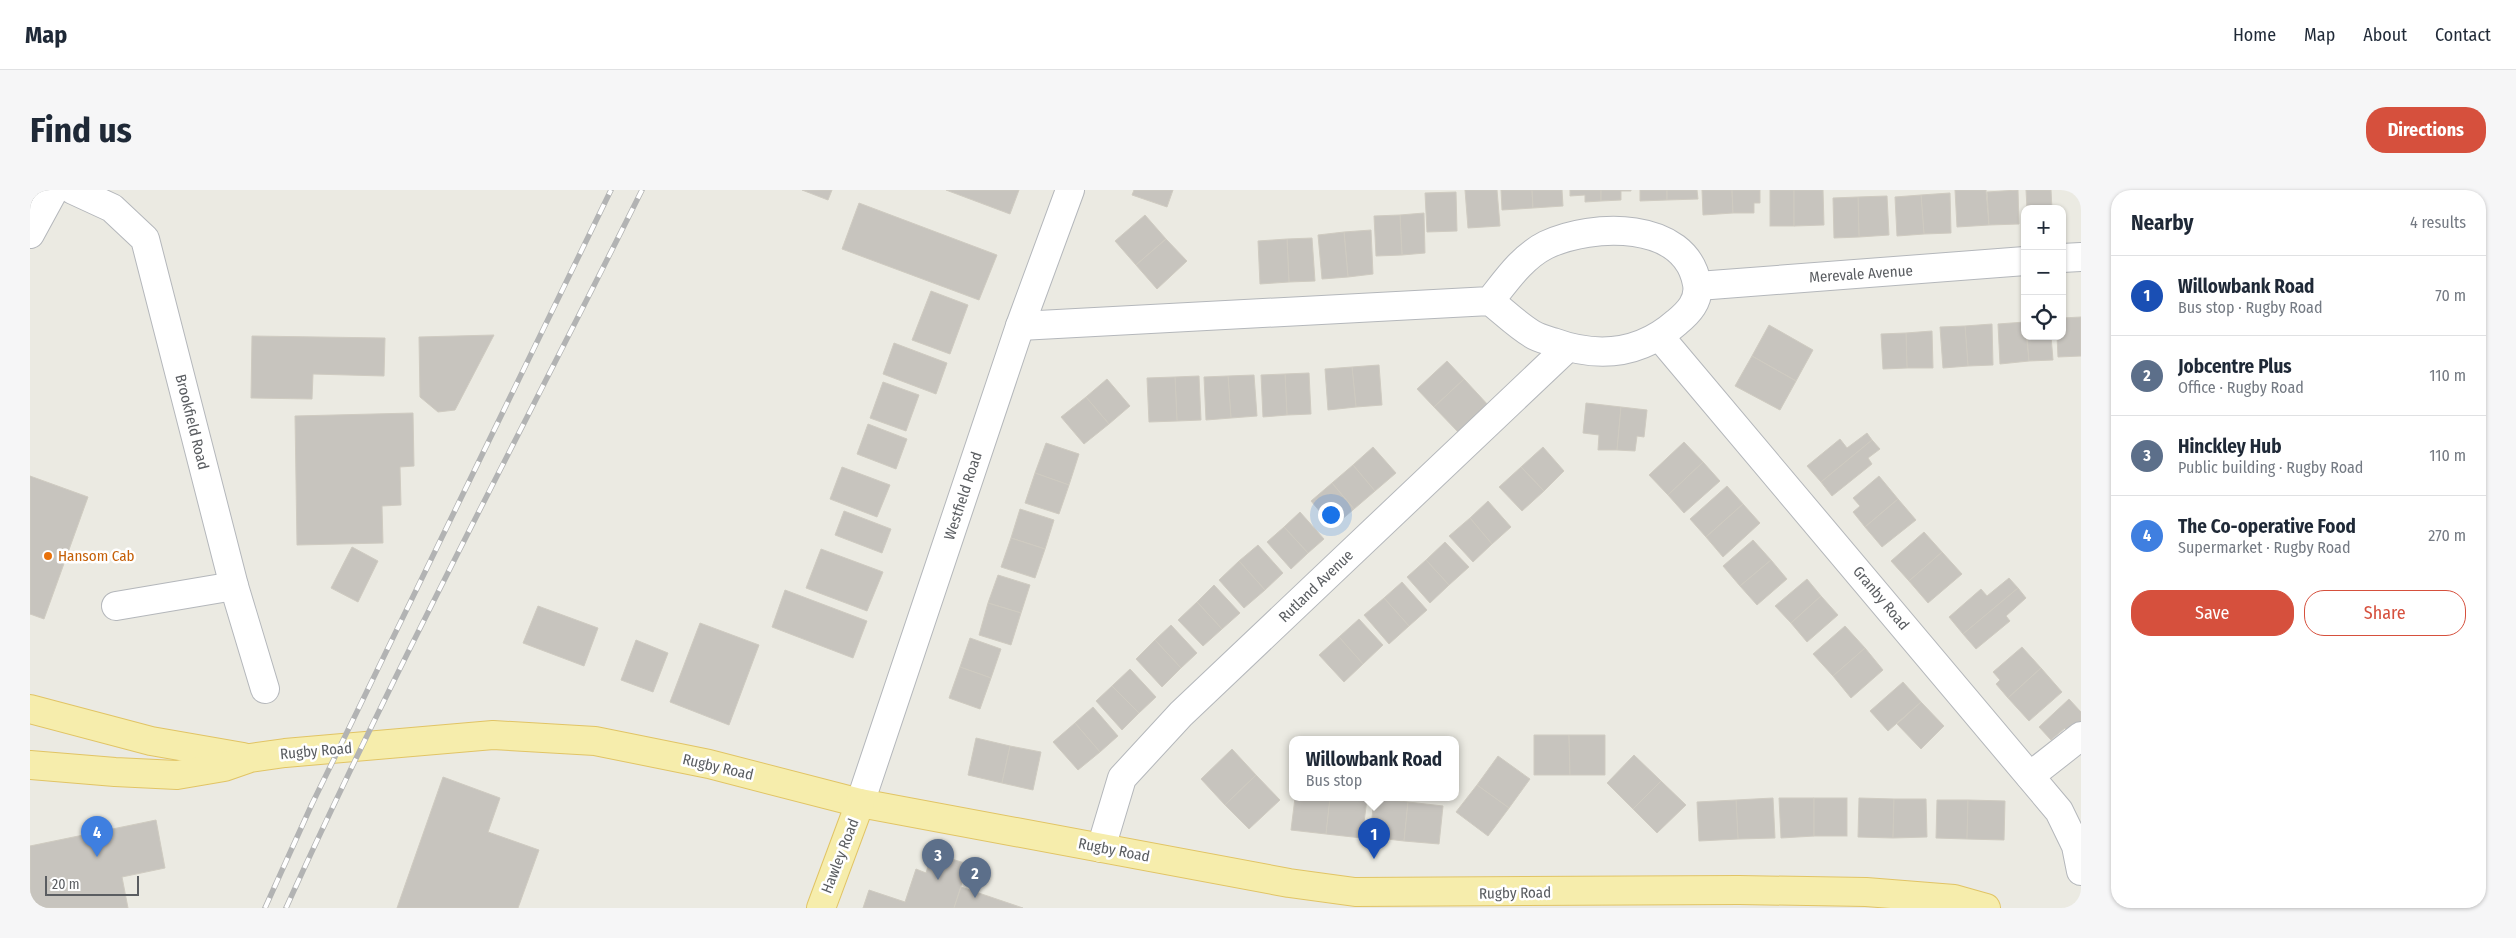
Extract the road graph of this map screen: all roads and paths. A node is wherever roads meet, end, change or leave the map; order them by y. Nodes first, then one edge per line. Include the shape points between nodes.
1 (54, 190) edge
2 (73, 190) edge
3 (1070, 190) edge
4 (30, 234) edge
5 (2081, 256) edge
6 (2066, 258) edge
7 (2021, 261) edge
8 (1698, 286) junction
9 (1490, 301) junction
10 (1020, 326) junction
11 (1660, 337) junction
12 (1567, 348) junction
13 (234, 586) junction
14 (116, 606) dead end
15 (265, 689) dead end
16 (30, 709) edge
17 (2081, 736) edge
18 (250, 758) junction
19 (30, 765) edge
20 (2030, 776) junction
21 (860, 803) junction
22 (1101, 848) junction
23 (2081, 871) edge
24 (1385, 900) edge
25 (1863, 900) edge
26 (821, 908) edge
27 (1986, 908) edge

1 - 4 street
2 - 13 street, Brookfield Road via 112,208 145,239
3 - 10 street, Westfield Road
5 - 6 street
7 - 8 street, Merevale Avenue
8 - 9 street via 1688,258 1659,239 1624,231 1588,231 1545,246 1514,270
8 - 11 street via 1692,309
9 - 10 street
9 - 12 street via 1533,335
10 - 21 street, Westfield Road
11 - 12 street via 1634,348 1602,353
11 - 20 street, Granby Road
12 - 22 street, Rutland Avenue via 1181,714 1122,778
13 - 14 street
13 - 15 street, Brookfield Road
16 - 18 main road, Rugby Road via 150,741
17 - 20 street
18 - 19 main road, Rugby Road via 224,767 177,774
18 - 21 main road, Rugby Road via 285,752 494,735 595,741 709,764
20 - 23 street, Granby Road via 2059,811 2076,846
21 - 22 main road, Rugby Road
21 - 26 main road, Hawley Road
22 - 24 main road, Rugby Road
24 - 25 main road, Rugby Road via 1739,890
25 - 27 main road, Rugby Road via 1954,899

